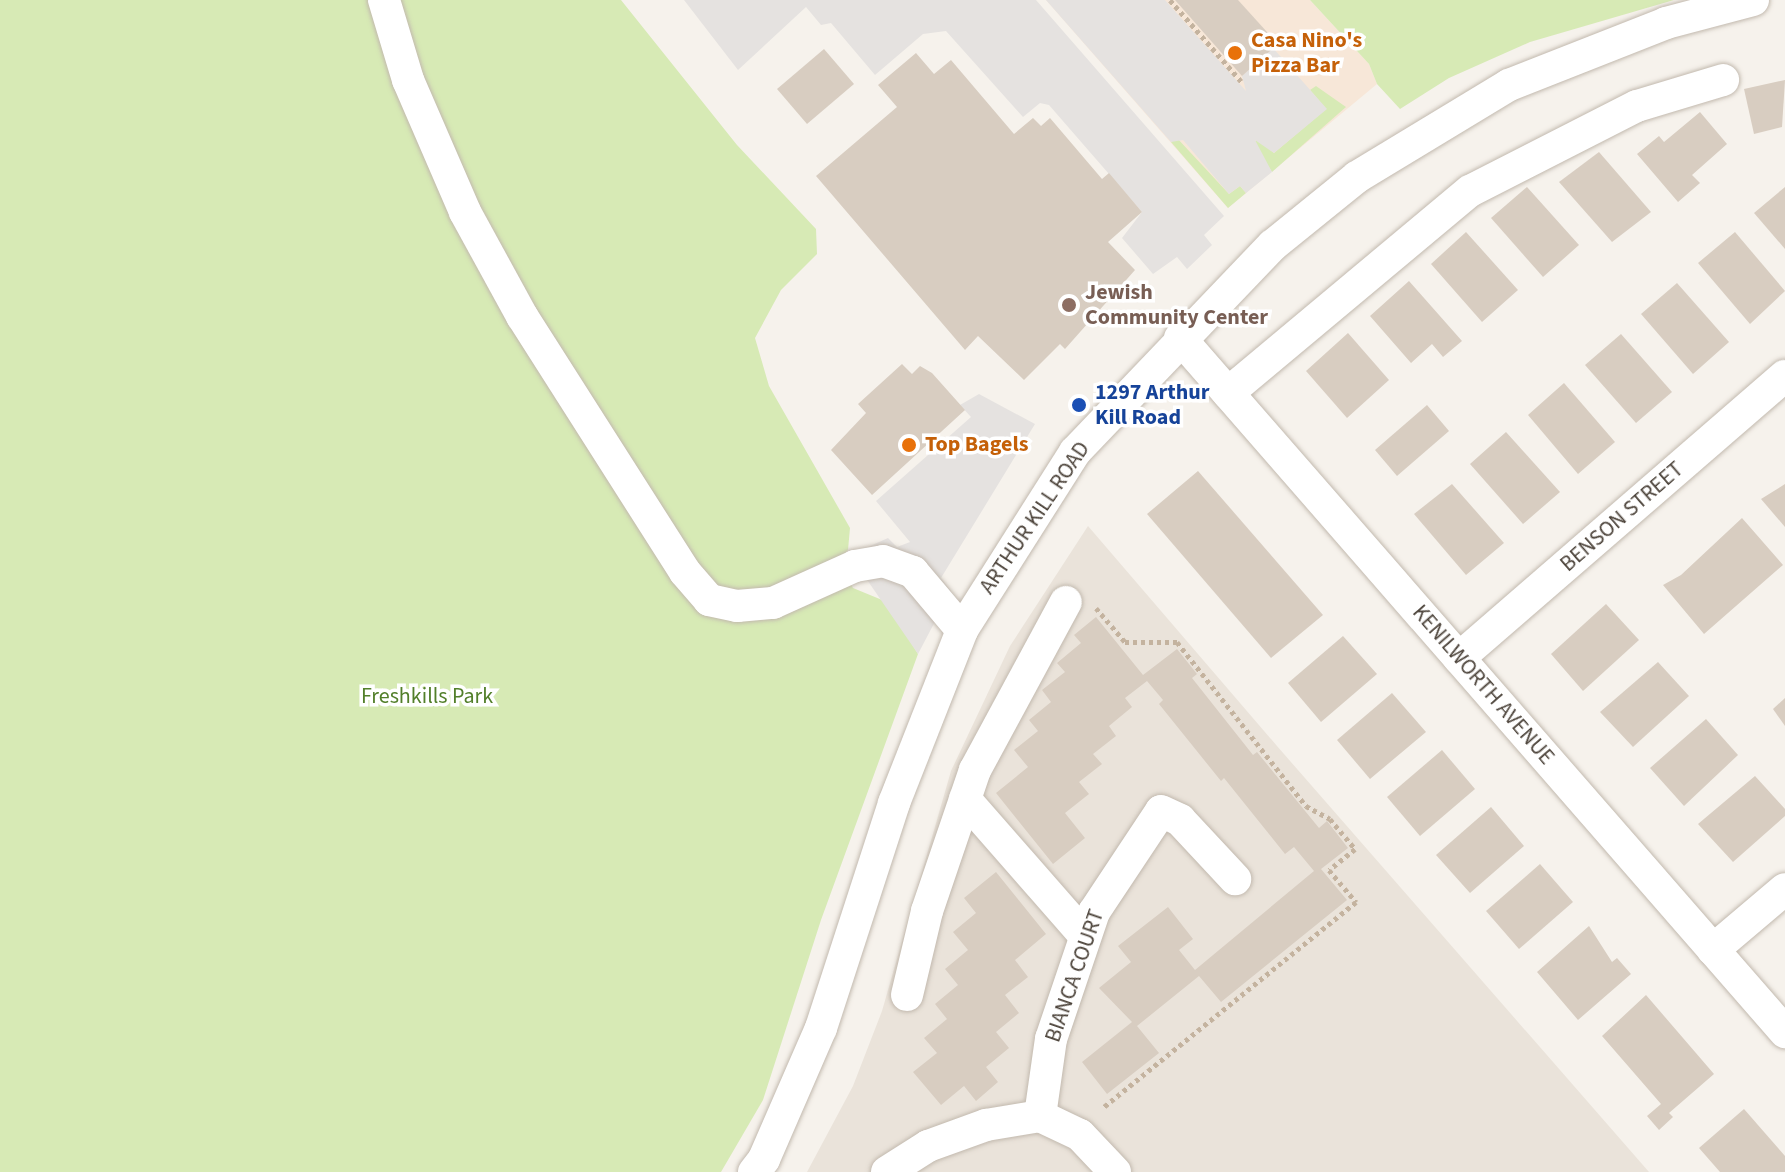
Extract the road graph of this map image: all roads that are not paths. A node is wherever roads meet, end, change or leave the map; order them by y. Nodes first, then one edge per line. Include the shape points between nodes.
1 (384, 0) edge
2 (1753, 0) edge
3 (1723, 80) dead end
4 (1180, 338) junction
5 (1785, 376) edge
6 (1228, 393) junction
7 (1066, 602) dead end
8 (962, 630) junction
9 (1459, 658) junction
10 (965, 799) junction
11 (1235, 879) dead end
12 (1785, 889) edge
13 (1085, 936) junction
14 (1713, 950) junction
15 (907, 995) dead end
16 (1785, 1032) edge
17 (1040, 1116) junction
18 (766, 1168) edge
19 (887, 1172) edge
20 (1115, 1172) edge

1 - 8 street via 408,80 472,225 522,316 685,572 709,600 737,606 773,603 855,566 883,561 913,572
2 - 4 street, ARTHUR KILL ROAD via 1584,51 1433,126 1357,177 1273,245
3 - 6 street via 1637,106 1470,191
4 - 6 street, KENILWORTH AVENUE
4 - 8 street, ARTHUR KILL ROAD via 1075,452
5 - 9 street, BENSON STREET
6 - 9 street, KENILWORTH AVENUE
7 - 10 street via 1006,706
8 - 18 street, ARTHUR KILL ROAD via 894,803 821,1028
9 - 14 street, KENILWORTH AVENUE
10 - 13 street
10 - 15 street via 927,911
11 - 13 street, BIANCA COURT via 1180,820 1161,811 1094,912
12 - 14 street
13 - 17 street, BIANCA COURT via 1051,1039
14 - 16 street, KENILWORTH AVENUE
17 - 19 street via 986,1125 942,1141
17 - 20 street via 1080,1135

